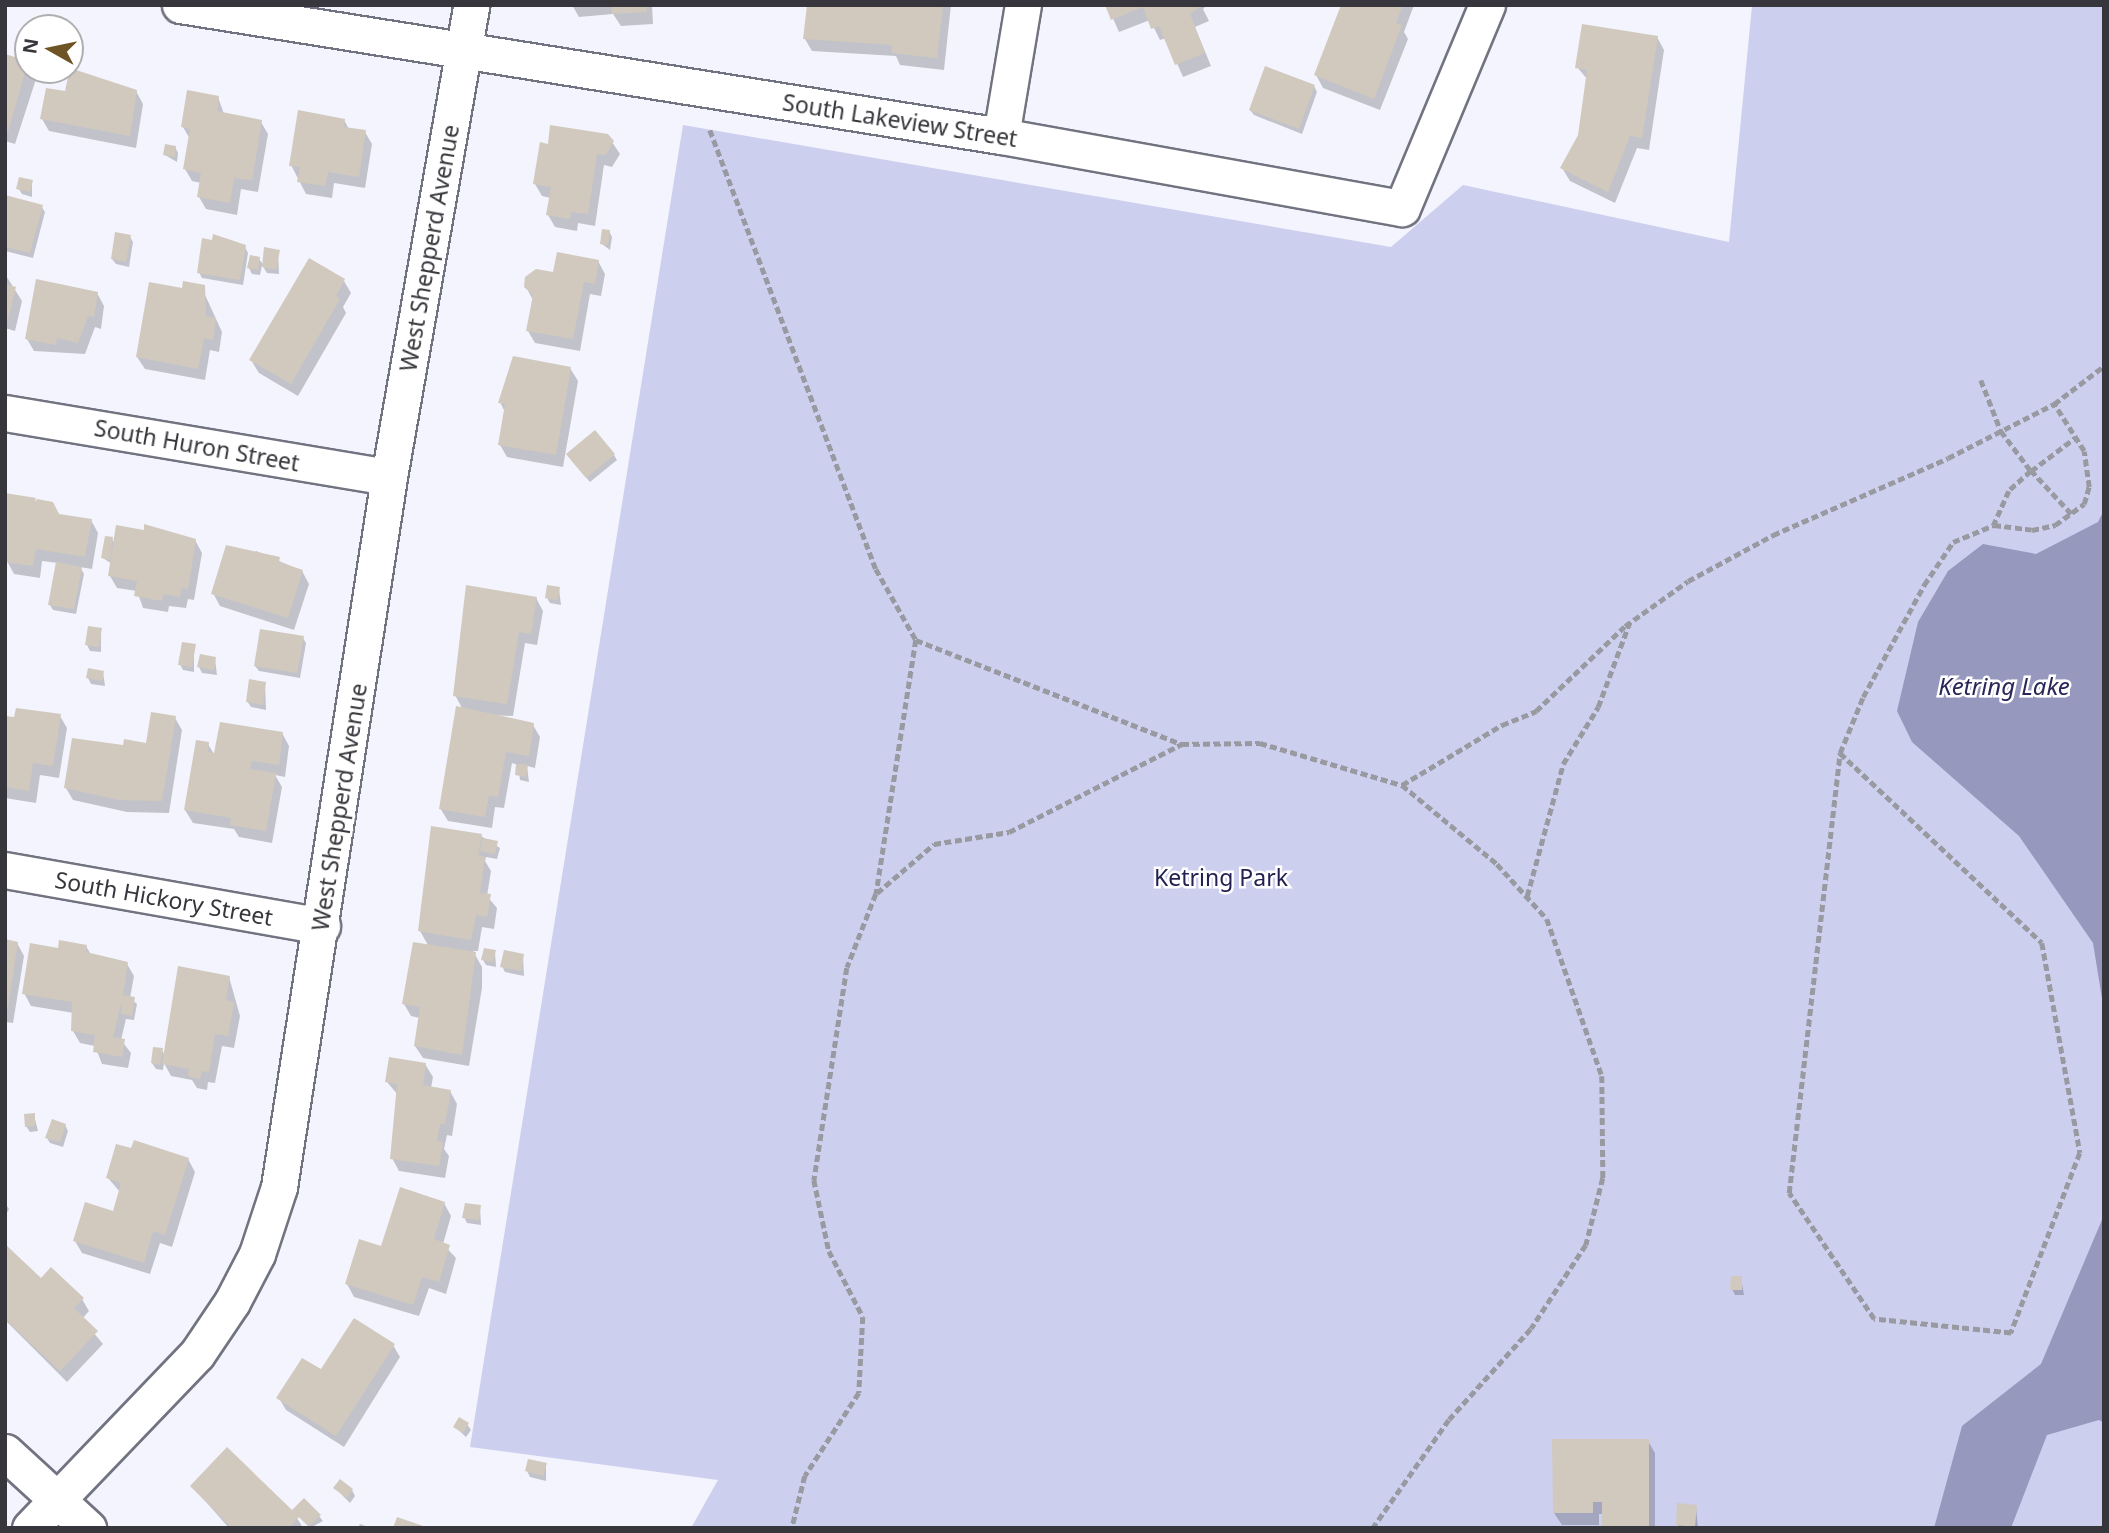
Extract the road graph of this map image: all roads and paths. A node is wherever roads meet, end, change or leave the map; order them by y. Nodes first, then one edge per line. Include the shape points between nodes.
1 (180, 5) edge
2 (471, 5) edge
3 (1023, 5) edge
4 (1487, 5) edge
5 (464, 49) junction
6 (710, 130) dead end
7 (1001, 136) junction
8 (2104, 366) edge
9 (1982, 380) dead end
10 (2054, 404) junction
11 (5, 413) edge
12 (2001, 431) junction
13 (2076, 437) junction
14 (2031, 471) junction
15 (389, 477) junction
16 (2071, 514) junction
17 (1994, 525) junction
18 (1630, 622) junction
19 (916, 640) junction
20 (1182, 744) junction
21 (1840, 753) junction
22 (1402, 785) junction
23 (5, 870) edge
24 (876, 894) junction
25 (1526, 897) junction
26 (322, 926) junction
27 (5, 1452) edge
28 (56, 1500) junction
29 (30, 1528) edge
30 (88, 1528) edge
31 (792, 1528) edge
32 (1373, 1528) edge

1 - 5 street, South Lakeview Street
2 - 5 street, West Shepperd Avenue
3 - 7 street
4 - 7 street, South Lakeview Street via 1402,208
5 - 7 street, South Lakeview Street
5 - 15 street, West Shepperd Avenue
6 - 19 path via 876,569
8 - 10 path
9 - 12 path
10 - 12 path
10 - 13 path
11 - 15 street, South Huron Street
12 - 14 path
12 - 18 path via 1773,535 1688,581
13 - 14 path
13 - 16 path via 2088,467 2089,487 2084,503
14 - 16 path
14 - 17 path via 2009,491
15 - 26 street, West Shepperd Avenue
16 - 17 path via 2032,530
17 - 21 path via 1954,542 1924,585 1863,697
18 - 22 path via 1536,711 1502,724
18 - 25 path via 1598,707 1563,764
19 - 20 path
19 - 24 path
20 - 22 path via 1259,743
20 - 24 path via 1009,832 934,844
21 - 21 path via 1789,1193 1874,1319 2011,1333 2080,1153 2042,943
22 - 25 path via 1497,864
23 - 26 street, South Hickory Street
24 - 31 path via 847,968 814,1180 829,1251 863,1317 859,1392 805,1476
25 - 32 path via 1547,919 1602,1076 1603,1178 1586,1245 1531,1329 1449,1420
26 - 28 street, West Shepperd Avenue via 279,1186 257,1254 197,1354
27 - 28 street
28 - 29 street, West Shepperd Avenue
28 - 30 street

